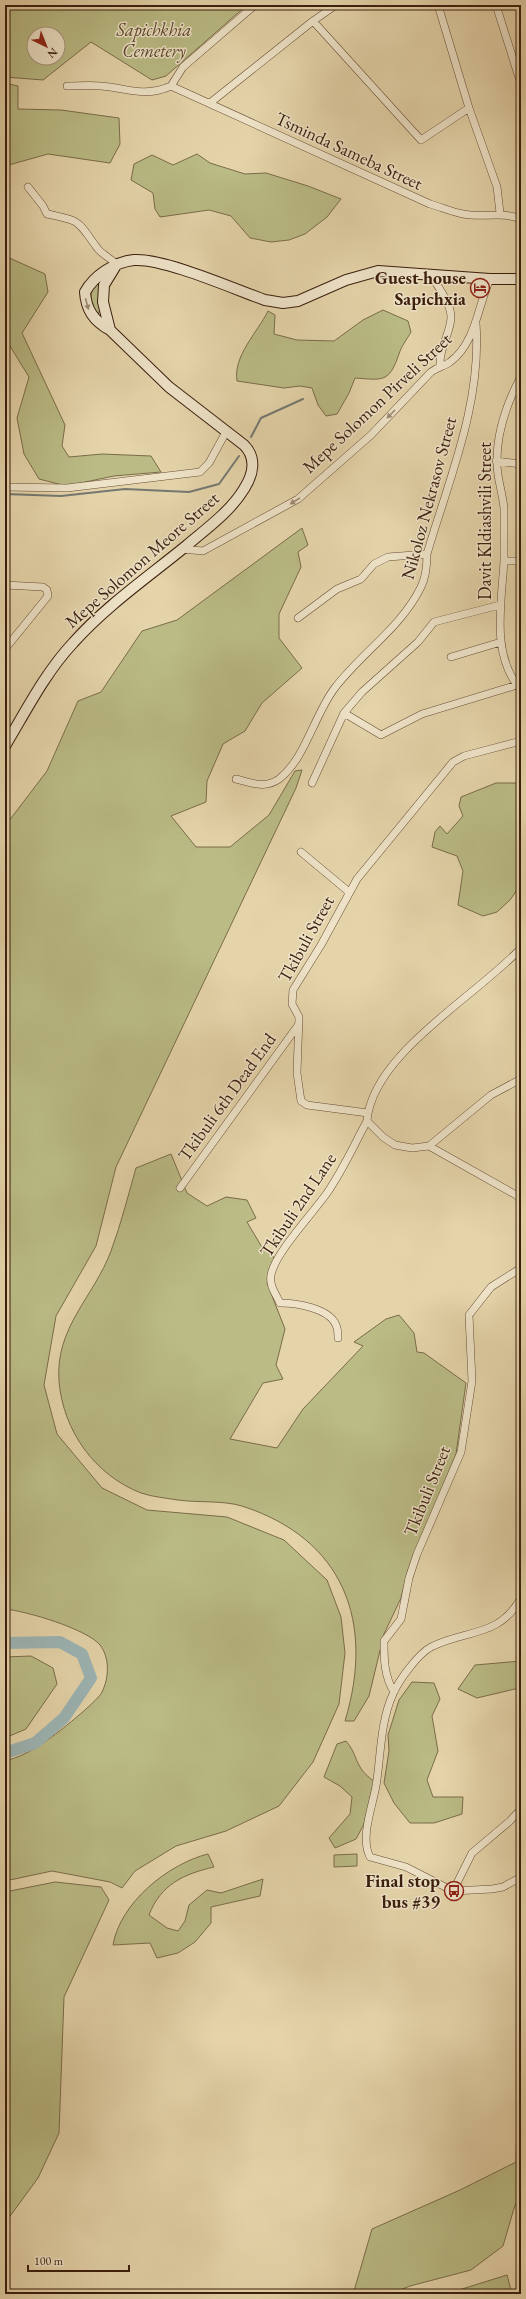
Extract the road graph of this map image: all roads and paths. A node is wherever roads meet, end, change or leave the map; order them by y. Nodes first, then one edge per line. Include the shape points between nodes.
1 (255, 5) edge
2 (336, 5) edge
3 (438, 5) edge
4 (496, 5) edge
5 (313, 21) junction
6 (521, 84) edge
7 (67, 86) dead end
8 (171, 86) junction
9 (210, 104) junction
10 (469, 108) junction
11 (28, 187) dead end
12 (500, 213) junction
13 (521, 218) edge
14 (116, 266) junction
15 (431, 275) junction
16 (490, 279) junction
17 (521, 279) edge
18 (476, 323) junction
19 (110, 330) junction
20 (440, 365) junction
21 (521, 376) edge
22 (226, 432) junction
23 (496, 461) junction
24 (521, 464) edge
25 (5, 487) edge
26 (182, 549) junction
27 (427, 554) junction
28 (521, 561) edge
29 (504, 562) junction
30 (5, 585) edge
31 (500, 605) junction
32 (298, 618) dead end
33 (501, 642) junction
34 (5, 649) edge
35 (451, 657) dead end
36 (519, 687) edge
37 (344, 713) junction
38 (521, 741) edge
39 (5, 746) edge
40 (236, 779) dead end
41 (312, 783) dead end
42 (301, 852) dead end
43 (349, 892) junction
44 (521, 948) edge
45 (299, 1024) junction
46 (521, 1079) edge
47 (368, 1113) junction
48 (367, 1121) junction
49 (429, 1146) junction
50 (180, 1188) dead end
51 (521, 1200) edge
52 (521, 1268) edge
53 (338, 1338) dead end
54 (521, 1598) edge
55 (394, 1692) junction
56 (521, 1809) edge
57 (521, 1877) edge
58 (453, 1891) junction

1 - 8 street via 183,67
2 - 5 street
3 - 10 street
4 - 6 street
5 - 9 street
5 - 10 street via 421,140
7 - 8 street via 101,86 140,93
8 - 9 street, Tsminda Sameba Street
9 - 12 street, Tsminda Sameba Street via 430,204 463,214 482,216
10 - 12 street via 497,187
11 - 14 street via 46,214 76,220 87,231 99,250
12 - 13 street, Tsminda Sameba Street
14 - 15 main road, Mepe Solomon Meore Street via 134,260 158,262 265,300 283,303 298,301 366,273 378,271
14 - 19 main road via 104,285 103,302
14 -> 19 main road, Mepe Solomon Meore Street via 95,277 84,292 89,312
15 - 16 main road, Mepe Solomon Meore Street
15 - 20 street via 451,317
16 - 17 main road
16 - 18 street, Mepe Solomon Pirveli Street via 483,294
18 - 20 street, Mepe Solomon Pirveli Street via 461,351 450,363
18 - 27 street, Nikoloz Nekrasov Street via 478,349 466,426
19 - 22 main road, Mepe Solomon Meore Street via 170,387
20 -> 26 street, Mepe Solomon Pirveli Street via 371,435 298,499 203,551
21 - 23 street, Davit Kldiashvili Street via 502,424
22 - 25 street via 209,462 200,472 67,488
22 - 26 main road, Mepe Solomon Meore Street via 248,450 253,463 249,480 230,507
23 - 24 street
23 - 29 street, Davit Kldiashvili Street via 504,506
26 - 39 main road, Mepe Solomon Meore Street via 110,607 74,642 40,688
27 - 32 street via 388,557 374,564 361,579 337,589
27 - 40 street, Nikoloz Nekrasov Street via 422,586 385,636 334,688 316,716 293,767 271,784 261,786
28 - 29 street
29 - 31 street, Davit Kldiashvili Street
30 - 34 street via 43,587 47,590 48,596
31 - 33 street, Davit Kldiashvili Street
31 - 37 street via 434,622 418,642 362,692
33 - 35 street
33 - 36 street, Davit Kldiashvili Street
36 - 37 street via 422,714 381,736
37 - 41 street
38 - 43 street, Tkibuli Street via 464,756 453,762
42 - 43 street
43 - 45 street, Tkibuli Street via 293,990 292,1004 299,1017
44 - 47 street via 504,966 409,1045 381,1081
45 - 47 street, Tkibuli Street via 297,1073 301,1101 307,1105
45 - 50 street, Tkibuli 6th Dead End
46 - 49 street via 491,1095
47 - 48 street
48 - 49 street via 383,1138 396,1145 412,1148
48 - 53 street, Tkibuli 2nd Lane via 340,1173 288,1243 271,1273 270,1283 280,1303 307,1306 328,1317 336,1325
49 - 51 street
52 - 55 street, Tkibuli Street via 491,1287 469,1315 472,1380 461,1452 408,1578 402,1619 384,1641 388,1683
54 - 55 street via 508,1617 490,1629 454,1638 420,1654
55 - 58 street via 386,1712 381,1759 365,1834 365,1847 370,1857 406,1867
56 - 58 street via 472,1853
57 - 58 street via 503,1887

